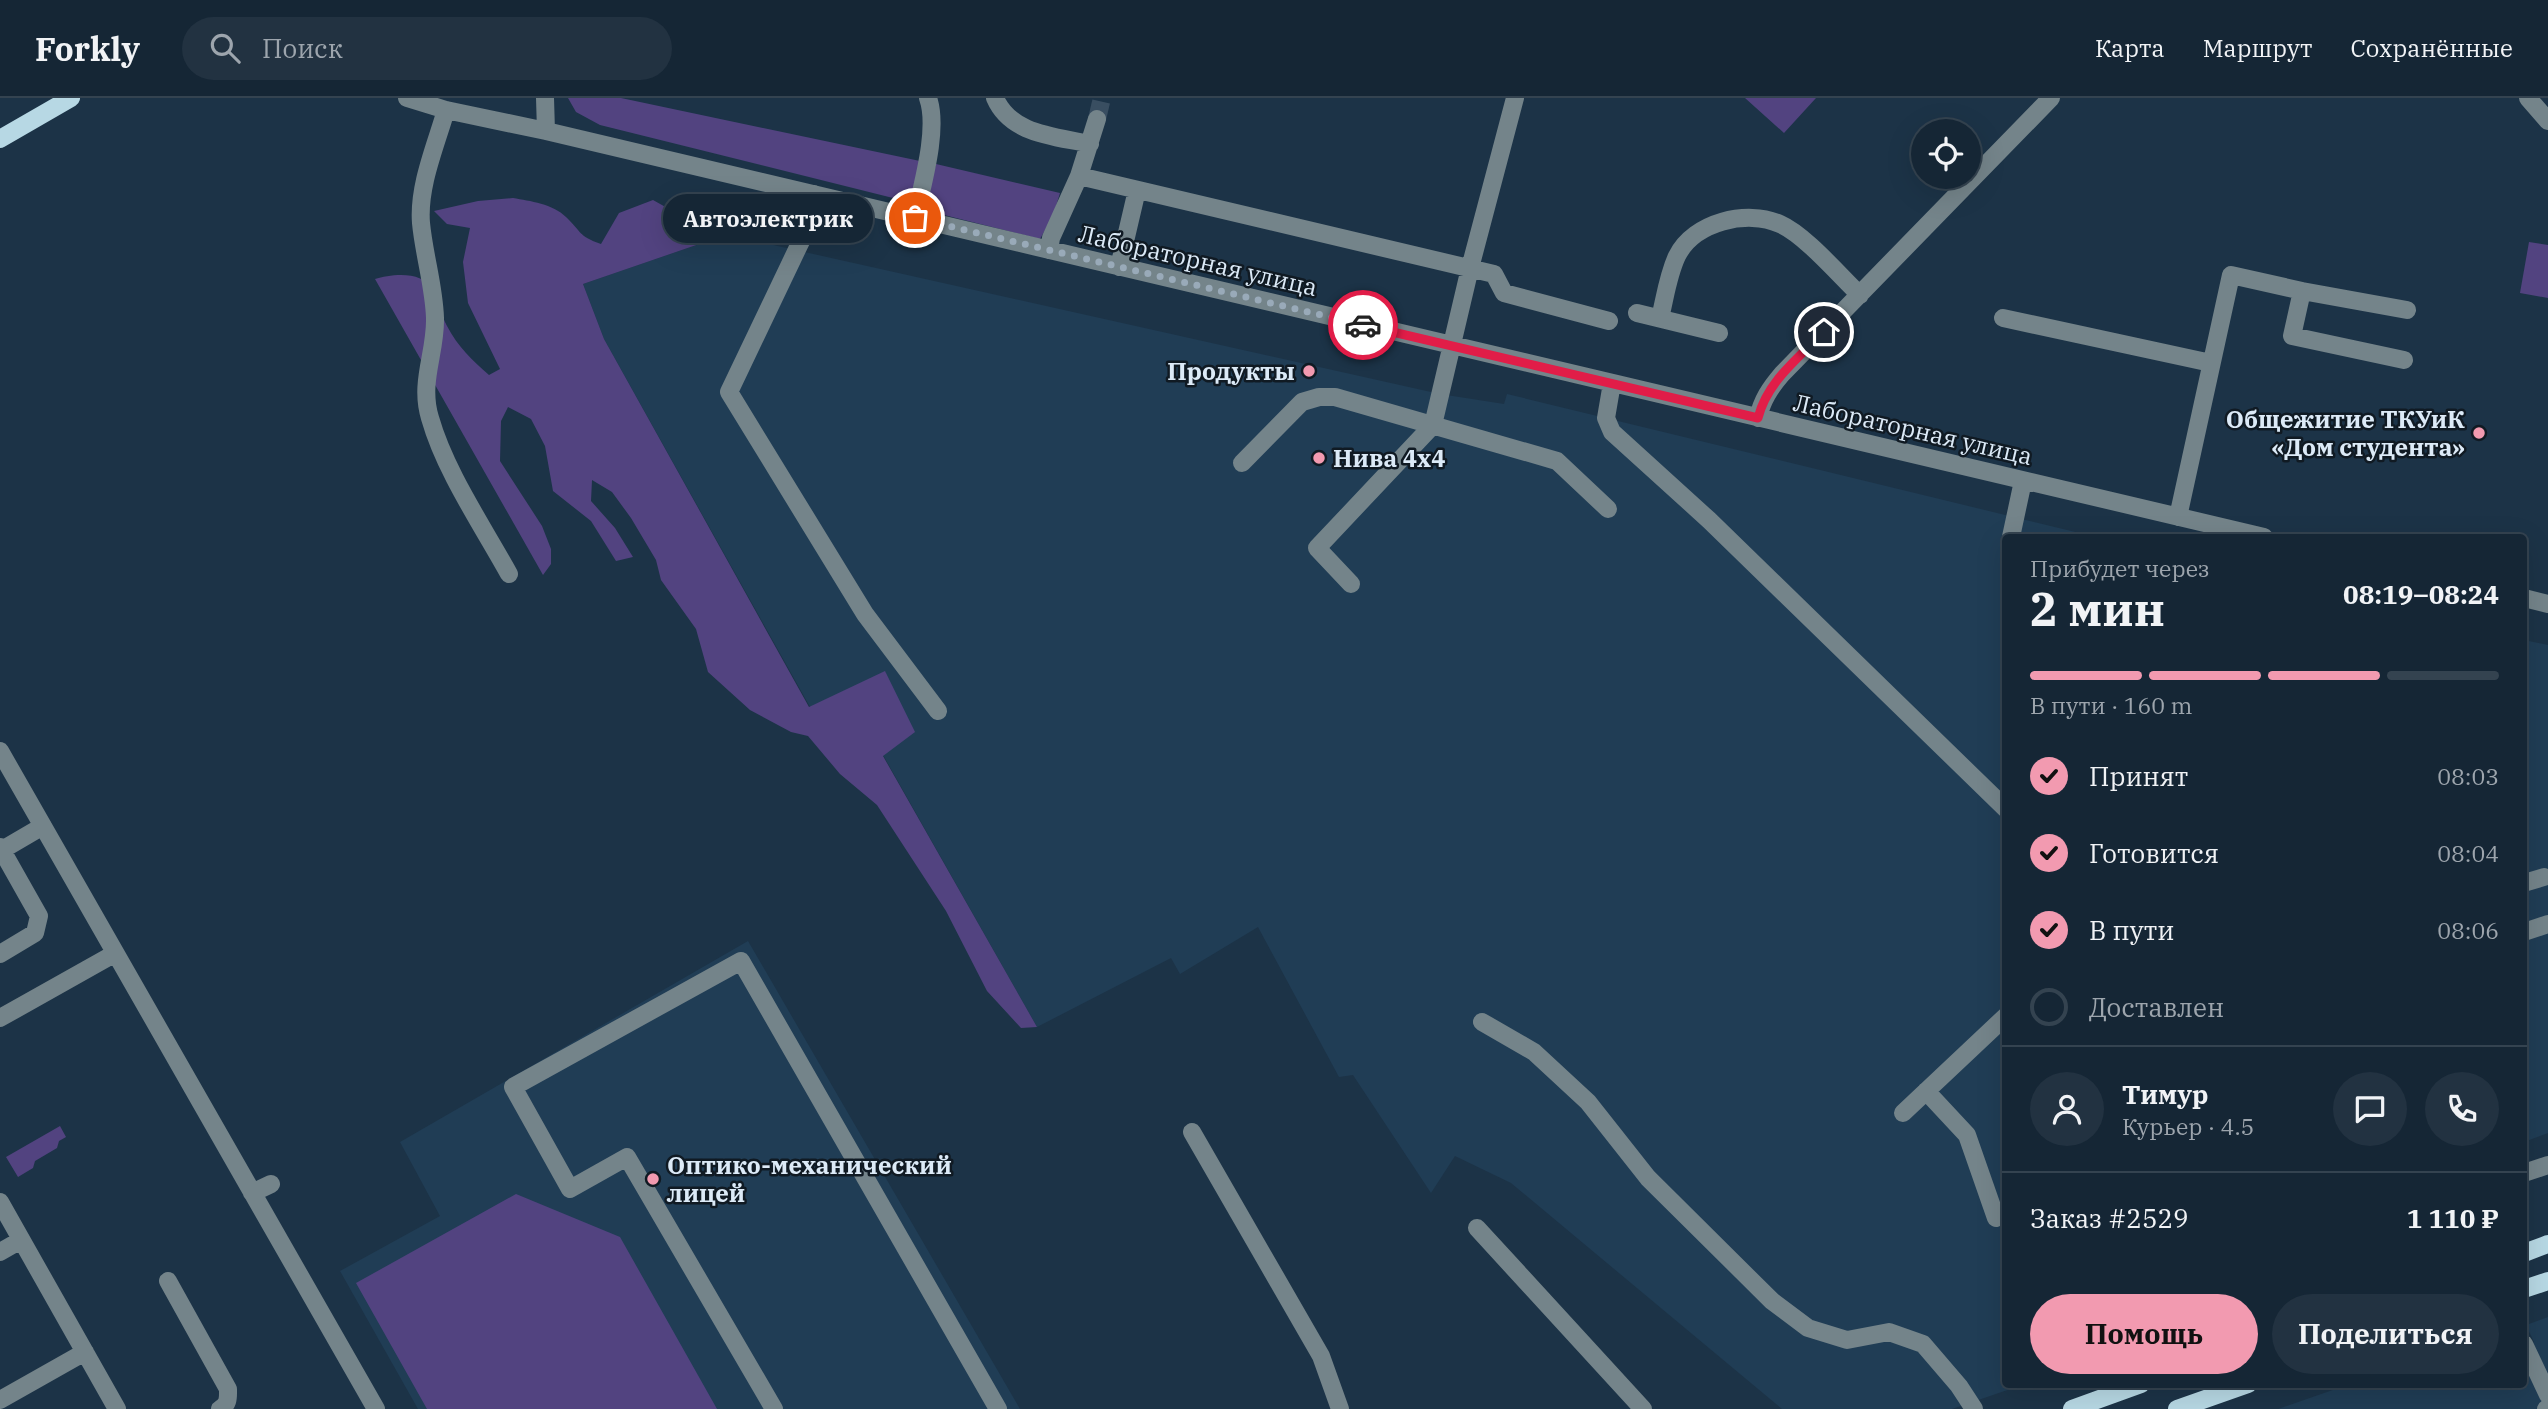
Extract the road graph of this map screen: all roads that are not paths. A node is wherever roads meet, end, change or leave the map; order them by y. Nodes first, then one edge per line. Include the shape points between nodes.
1 (71, 98) edge
2 (407, 98) edge
3 (545, 98) edge
4 (928, 98) edge
5 (995, 98) edge
6 (1515, 98) edge
7 (2052, 98) edge
8 (2528, 98) edge
9 (446, 110) junction
10 (1097, 119) tunnel mouth
11 (2548, 121) edge
12 (547, 131) junction
13 (0, 139) edge
14 (1090, 144) junction
15 (1079, 176) junction
16 (1137, 190) junction
17 (814, 194) junction
18 (915, 218) junction
19 (1049, 250) junction
20 (1119, 267) junction
21 (1470, 268) junction
22 (2302, 291) junction
23 (1860, 295) junction
24 (2407, 310) dead end
25 (1637, 313) dead end
26 (1660, 318) junction
27 (2003, 318) dead end
28 (1609, 321) dead end
29 (1719, 333) dead end
30 (1451, 345) junction
31 (2404, 360) dead end
32 (2211, 363) junction
33 (1612, 383) junction
34 (1758, 418) junction
35 (1433, 425) junction
36 (1242, 463) dead end
37 (2023, 481) junction
38 (1608, 509) dead end
39 (2178, 517) junction
40 (2206, 531) edge
41 (2012, 534) edge
42 (2235, 534) edge
43 (509, 574) dead end
44 (1351, 584) dead end
45 (2527, 599) edge
46 (2548, 604) edge
47 (938, 711) dead end
48 (0, 751) edge
49 (2002, 806) edge
50 (43, 826) junction
51 (1, 849) edge
52 (2543, 877) dead end
53 (2527, 882) edge
54 (2548, 924) edge
55 (2527, 931) edge
56 (0, 954) edge
57 (114, 954) junction
58 (0, 1018) edge
59 (2002, 1020) edge
60 (1482, 1022) dead end
61 (1926, 1091) junction
62 (1903, 1113) dead end
63 (1192, 1132) dead end
64 (2548, 1165) edge
65 (2527, 1172) edge
66 (271, 1184) dead end
67 (252, 1193) junction
68 (0, 1202) edge
69 (1996, 1219) dead end
70 (1477, 1228) dead end
71 (21, 1240) junction
72 (2548, 1244) edge
73 (0, 1252) edge
74 (2527, 1252) edge
75 (168, 1281) dead end
76 (2548, 1281) edge
77 (2527, 1288) edge
78 (2527, 1350) edge
79 (85, 1352) junction
80 (2130, 1388) edge
81 (2237, 1388) edge
82 (2548, 1395) edge
83 (0, 1400) edge
84 (117, 1409) edge
85 (220, 1409) edge
86 (376, 1409) edge
87 (774, 1409) edge
88 (998, 1409) edge
89 (1340, 1409) edge
90 (1643, 1409) edge
91 (1974, 1409) edge
92 (2072, 1409) edge
93 (2178, 1409) edge

1 - 13 main road
2 - 9 street, Лабораторная улица
3 - 12 street
4 - 18 street via 929,155
5 - 14 street via 1012,123
6 - 21 street
7 - 23 street
8 - 11 street
9 - 12 street, Лабораторная улица
9 - 43 street via 421,212 435,317 425,382 429,416 446,458
10 - 14 street
12 - 17 street, Лабораторная улица
14 - 15 street
15 - 16 street
15 - 19 street
16 - 20 street
16 - 21 street
17 - 18 street, Лабораторная улица
17 - 47 street via 803,239 729,391 865,614
18 - 19 street, Лабораторная улица
19 - 20 street, Лабораторная улица
20 - 30 street, Лабораторная улица
21 - 28 street via 1494,274 1504,293
21 - 30 street
22 - 24 street
22 - 31 street via 2292,335
22 - 32 street via 2231,275
23 - 26 street via 1781,224 1759,217 1736,219 1694,236 1677,255
23 - 34 street via 1769,389
25 - 26 street
26 - 29 street
27 - 32 street
30 - 33 street, Лабораторная улица
30 - 35 street
32 - 39 street
33 - 34 street, Лабораторная улица
33 - 49 street via 1606,418 1612,432 1709,520
34 - 37 street, Лабораторная улица
35 - 36 street via 1335,397 1319,397 1302,402
35 - 38 street via 1557,461
35 - 44 street via 1317,548
37 - 39 street, Лабораторная улица
37 - 41 street
39 - 40 street, Лабораторная улица
40 - 42 street, Лабораторная улица
45 - 46 street
48 - 50 street
50 - 51 street
50 - 57 street
51 - 56 street via 39,916 35,933
52 - 53 street
54 - 55 street
57 - 58 street
57 - 67 street
59 - 61 street
60 - 91 street via 1534,1052 1588,1102 1648,1178 1772,1301 1808,1328 1847,1340 1889,1332 1923,1344
61 - 62 street
61 - 69 street via 1968,1135
63 - 89 street via 1321,1356
64 - 65 street
66 - 67 street
67 - 86 street
68 - 71 street
70 - 90 street
71 - 73 street
71 - 79 street
72 - 74 main road
75 - 85 street via 228,1389 226,1406
76 - 77 main road
78 - 82 street
79 - 83 street
79 - 84 street
80 - 92 main road
81 - 93 main road
87 - 88 street via 627,1157 570,1189 513,1087 741,961

